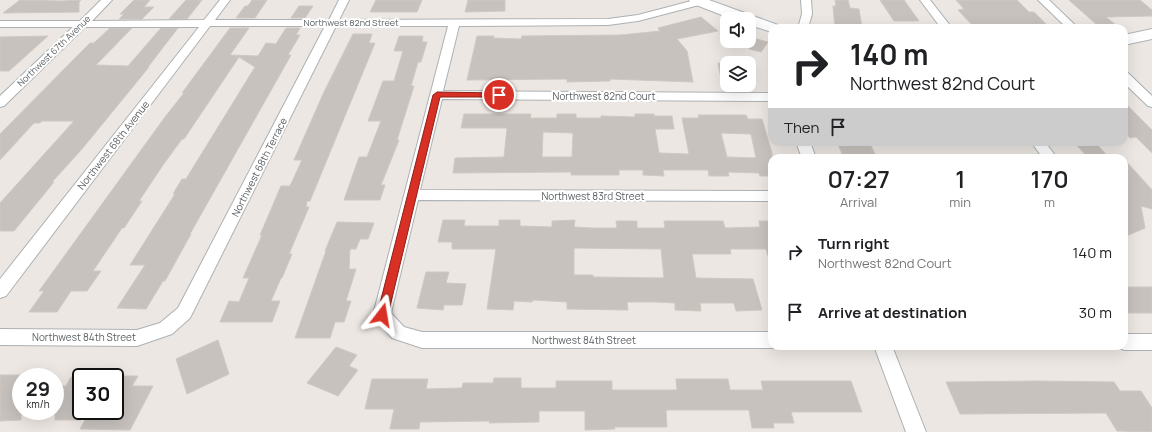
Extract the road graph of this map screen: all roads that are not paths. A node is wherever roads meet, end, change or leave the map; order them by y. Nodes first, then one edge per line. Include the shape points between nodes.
1 (107, 0) edge
2 (226, 0) edge
3 (344, 0) edge
4 (806, 0) edge
5 (925, 0) edge
6 (1043, 0) edge
7 (698, 1) edge
8 (727, 12) edge
9 (454, 22) junction
10 (756, 22) edge
11 (208, 23) junction
12 (332, 23) junction
13 (0, 24) edge
14 (82, 24) junction
15 (805, 24) edge
16 (945, 24) edge
17 (1069, 24) edge
18 (768, 26) edge
19 (1152, 34) edge
20 (1128, 39) edge
21 (1128, 80) edge
22 (437, 95) junction
23 (768, 97) edge
24 (0, 103) edge
25 (1152, 103) edge
26 (413, 195) junction
27 (768, 196) edge
28 (0, 291) edge
29 (166, 328) joint
30 (0, 337) edge
31 (768, 340) edge
32 (1128, 342) edge
33 (1152, 342) edge
34 (884, 350) edge
35 (916, 432) edge

1 - 14 street, Northwest 67th Avenue
2 - 11 street, Northwest 68th Avenue
3 - 12 street, Northwest 68th Terrace
4 - 15 street via 808,5
5 - 16 street
6 - 17 street
7 - 8 street
7 - 9 street, Northwest 82nd Street via 638,18 608,22
9 - 12 street, Northwest 82nd Street
9 - 22 street
10 - 18 street
11 - 12 street, Northwest 82nd Street
11 - 14 street, Northwest 82nd Street
11 - 28 street, Northwest 68th Avenue
12 - 29 street, Northwest 68th Terrace via 184,314
13 - 14 street, Northwest 82nd Street
14 - 24 street, Northwest 67th Avenue
19 - 20 street
21 - 25 street
22 - 23 street, Northwest 82nd Court
22 - 26 street
26 - 27 street, Northwest 83rd Street
26 - 31 street, Northwest 84th Street via 382,315 398,333 422,340
29 - 30 street, Northwest 84th Street via 137,338
32 - 33 street
34 - 35 street

